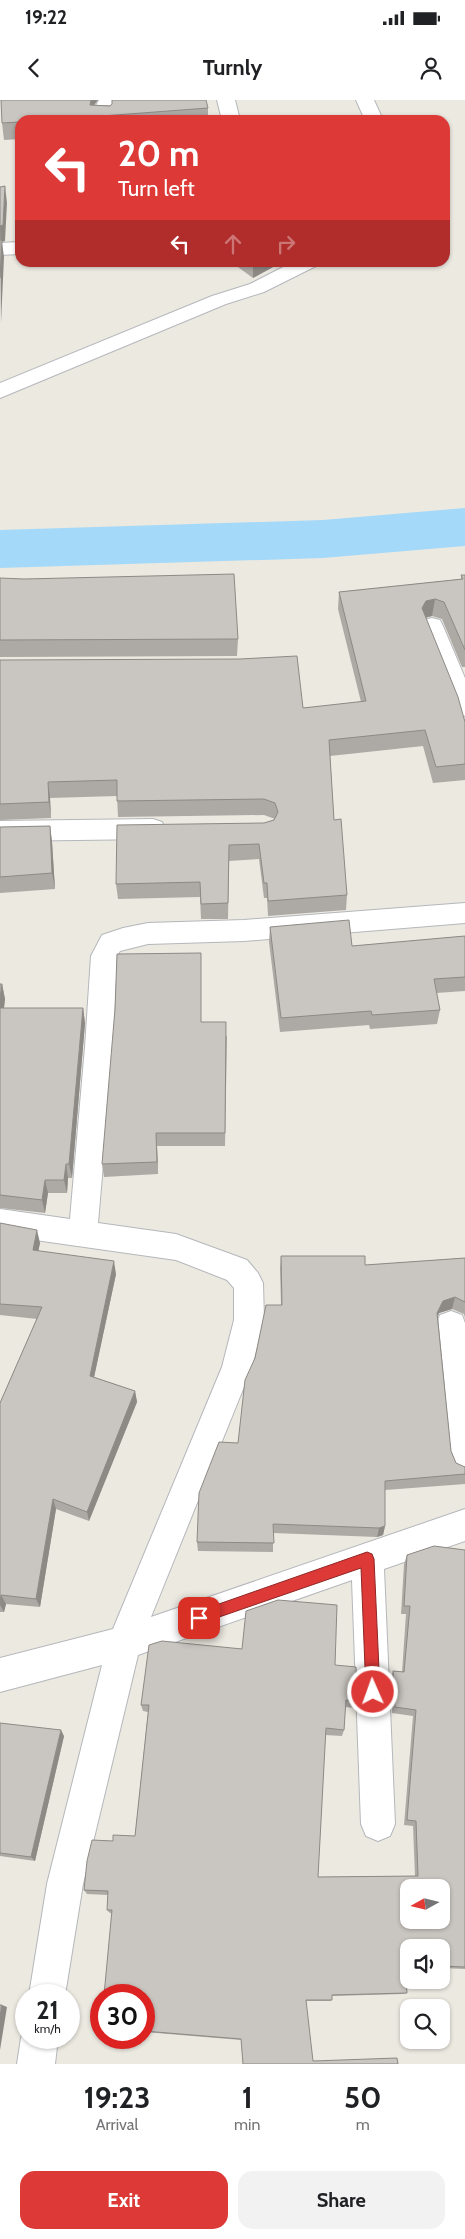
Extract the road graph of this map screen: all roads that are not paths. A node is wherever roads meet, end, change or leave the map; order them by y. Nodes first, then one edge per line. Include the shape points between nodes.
1 (108, 100) edge
2 (226, 100) edge
3 (364, 100) edge
4 (102, 115) edge
5 (230, 115) edge
6 (372, 115) edge
7 (15, 248) edge
8 (0, 249) edge
9 (296, 267) edge
10 (0, 391) edge
11 (432, 626) dead end
12 (465, 706) edge
13 (176, 828) edge
14 (0, 831) edge
15 (465, 914) edge
16 (0, 1222) edge
17 (83, 1233) junction
18 (451, 1325) dead end
19 (465, 1461) edge
20 (465, 1525) edge
21 (367, 1559) junction
22 (124, 1643) junction
23 (0, 1675) edge
24 (378, 1824) dead end
25 (49, 1984) edge
26 (38, 2049) edge
27 (36, 2064) edge

1 - 4 street via 104,103
2 - 5 street
3 - 6 street
7 - 8 street
9 - 10 street via 257,288
11 - 12 street
13 - 14 street
15 - 17 street via 146,934 111,943 104,956
16 - 17 street
17 - 22 street via 176,1247 237,1270 248,1283 250,1299 250,1320 237,1367
18 - 19 street
20 - 21 street
21 - 22 street
21 - 24 street
22 - 23 street
22 - 25 street via 66,1884
26 - 27 street

